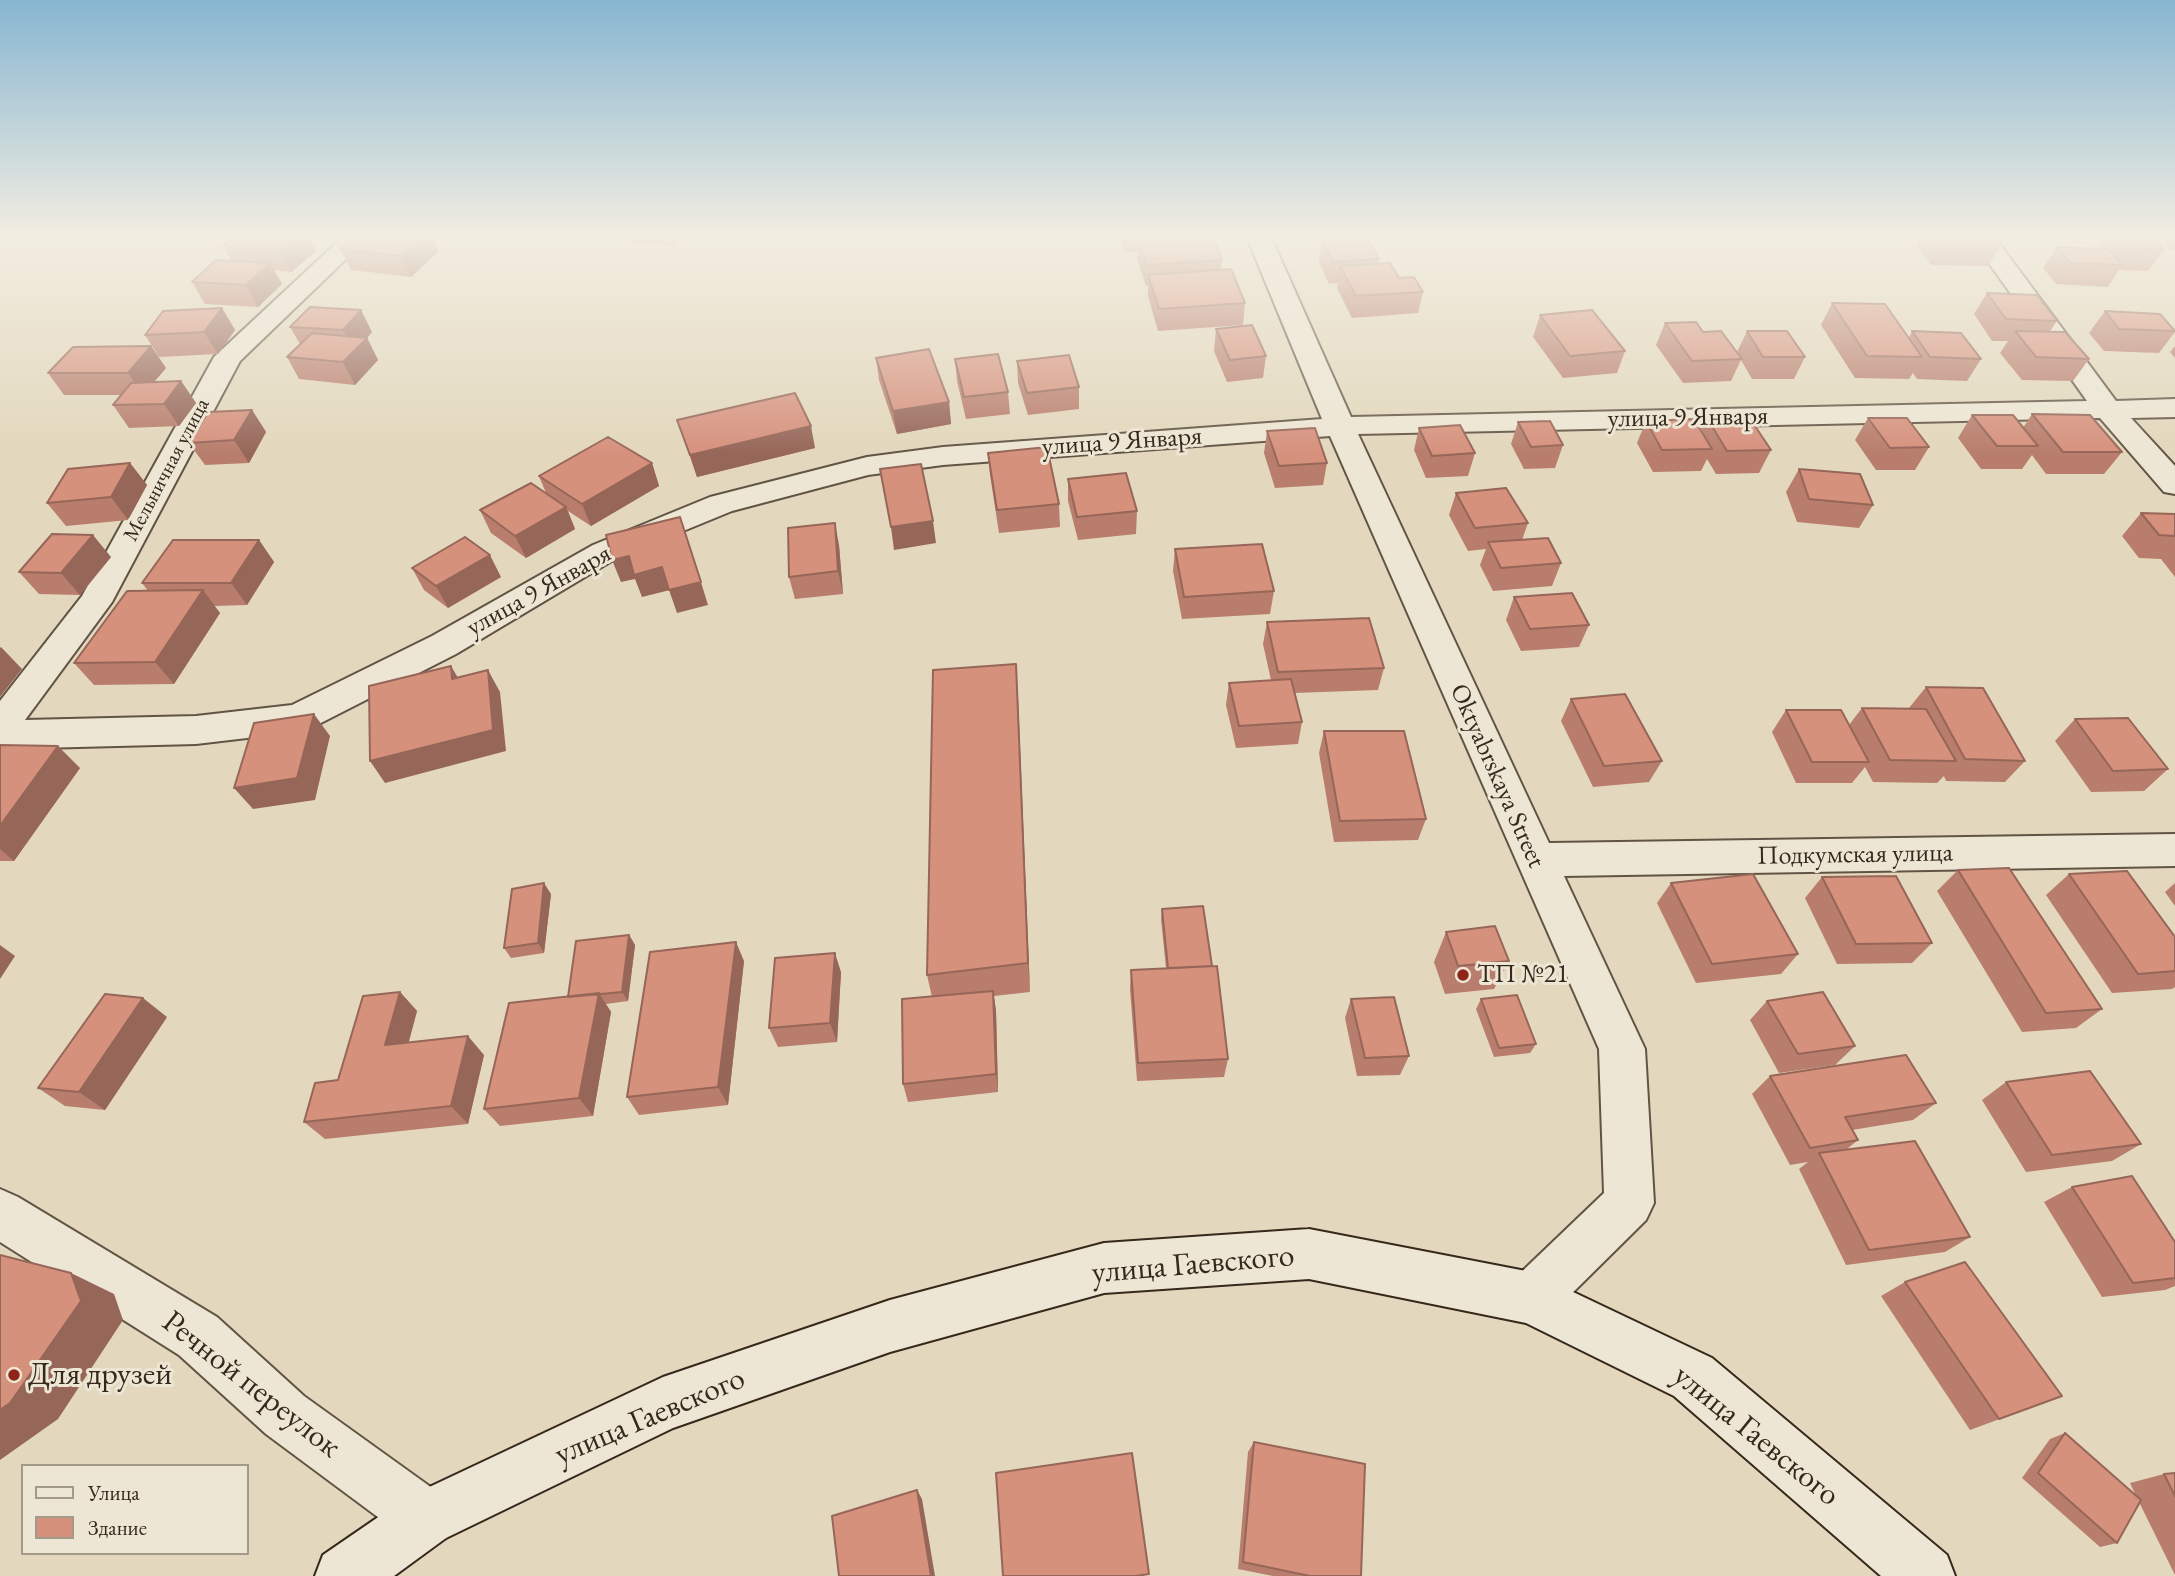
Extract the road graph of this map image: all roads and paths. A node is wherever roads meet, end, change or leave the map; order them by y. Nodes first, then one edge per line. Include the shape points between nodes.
1 (280, 309) edge
2 (1290, 309) edge
3 (2034, 309) edge
4 (2106, 407) junction
5 (2175, 408) edge
6 (1340, 426) junction
7 (2175, 485) edge
8 (0, 727) edge
9 (0, 735) edge
10 (2175, 850) edge
11 (1535, 860) junction
12 (0, 1214) edge
13 (1531, 1298) junction
14 (426, 1518) junction
15 (344, 1576) edge
16 (1926, 1576) edge

1 - 8 street, Мельничная улица via 228,357 95,602
2 - 6 street, Oktyabrskaya Street
3 - 4 street
4 - 5 street, улица 9 Января
4 - 6 street, улица 9 Января
4 - 7 street
6 - 9 street, улица 9 Января via 943,456 867,466 721,504 604,552 444,645 298,718 196,730
6 - 11 street, Oktyabrskaya Street
10 - 11 street, Подкумская улица
11 - 13 street, Oktyabrskaya Street via 1622,1049 1629,1203
12 - 14 street, Речной переулок via 198,1336 285,1415
13 - 14 street, улица Гаевского via 1309,1254 1104,1268 890,1326 663,1404
13 - 16 street, улица Гаевского via 1693,1377
14 - 15 street, улица Гаевского

